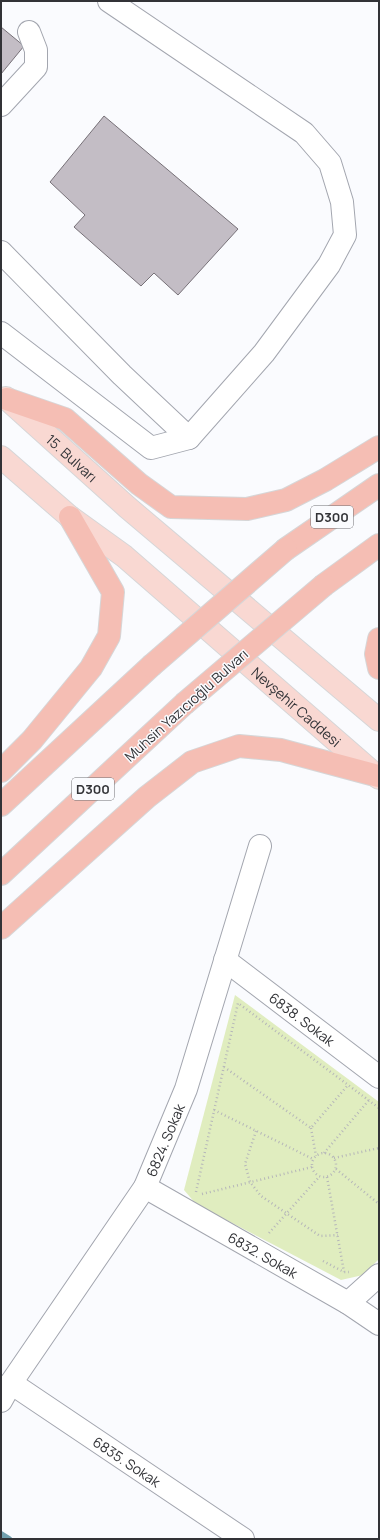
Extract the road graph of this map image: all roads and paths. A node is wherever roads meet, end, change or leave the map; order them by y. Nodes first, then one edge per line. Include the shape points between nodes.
1 (109, 1) edge
2 (29, 32) dead end
3 (1, 106) edge
4 (1, 252) edge
5 (1, 333) edge
6 (4, 397) edge
7 (189, 438) junction
8 (379, 446) edge
9 (1, 457) edge
10 (379, 485) edge
11 (70, 517) junction
12 (379, 545) edge
13 (379, 639) edge
14 (379, 668) edge
15 (379, 720) edge
16 (1, 771) edge
17 (378, 777) edge
18 (1, 805) edge
19 (260, 846) dead end
20 (1, 874) edge
21 (1, 928) edge
22 (225, 960) junction
23 (224, 1067) junction
24 (379, 1077) edge
25 (348, 1085) junction
26 (369, 1100) junction
27 (379, 1108) edge
28 (214, 1110) junction
29 (311, 1128) junction
30 (256, 1131) junction
31 (379, 1148) edge
32 (324, 1153) junction
33 (316, 1156) junction
34 (334, 1158) junction
35 (313, 1159) junction
36 (312, 1167) junction
37 (336, 1169) junction
38 (319, 1177) junction
39 (327, 1177) junction
40 (250, 1182) junction
41 (145, 1187) junction
42 (379, 1204) edge
43 (288, 1214) junction
44 (262, 1230) dead end
45 (269, 1233) junction
46 (338, 1235) junction
47 (276, 1237) dead end
48 (317, 1258) dead end
49 (344, 1272) junction
50 (350, 1272) dead end
51 (379, 1275) edge
52 (348, 1303) junction
53 (379, 1324) edge
54 (6, 1392) edge
55 (243, 1539) edge

1 - 7 street via 304,133 330,163 342,202 345,235 329,266 264,352
2 - 3 street via 36,50 36,67
4 - 7 street via 122,375
5 - 7 street via 151,448
6 - 8 highway via 65,418 139,484 171,506 247,509 286,500 325,480
6 - 15 main road, 15. Bulvarı via 127,507
9 - 11 main road, Nevşehir Caddesi
10 - 18 highway, D300, bridge via 286,549 151,666
11 - 16 highway via 113,592 109,636 91,668 32,740
11 - 17 main road, Nevşehir Caddesi via 124,556
12 - 20 highway, Muhsin Yazıcıoğlu Bulvarı / D300, bridge via 324,585 184,704
13 - 14 highway via 376,654
17 - 21 highway via 281,750 239,746 192,762 147,797
19 - 22 street, 6824. Sokak
22 - 24 street, 6838. Sokak
22 - 41 street, 6824. Sokak via 186,1089
23 - 25 path via 238,1003
23 - 28 path
23 - 29 path
25 - 26 path
25 - 29 path
26 - 27 path
26 - 32 path
28 - 30 path
28 - 40 path via 195,1195
29 - 33 path
30 - 35 path
30 - 40 path via 244,1164
31 - 34 path
32 - 33 path
32 - 34 path
33 - 35 path
34 - 37 path
35 - 36 path
36 - 38 path
36 - 40 path
37 - 39 path
37 - 42 path
38 - 39 path
38 - 43 path
39 - 46 path
40 - 43 path via 261,1196
41 - 52 street, 6832. Sokak
41 - 54 street, 6824. Sokak
43 - 45 path
43 - 46 path via 320,1236
44 - 45 path
45 - 47 path
46 - 49 path
48 - 49 path
49 - 50 path
51 - 52 street
52 - 53 street, 6832. Sokak
54 - 55 street, 6835. Sokak

